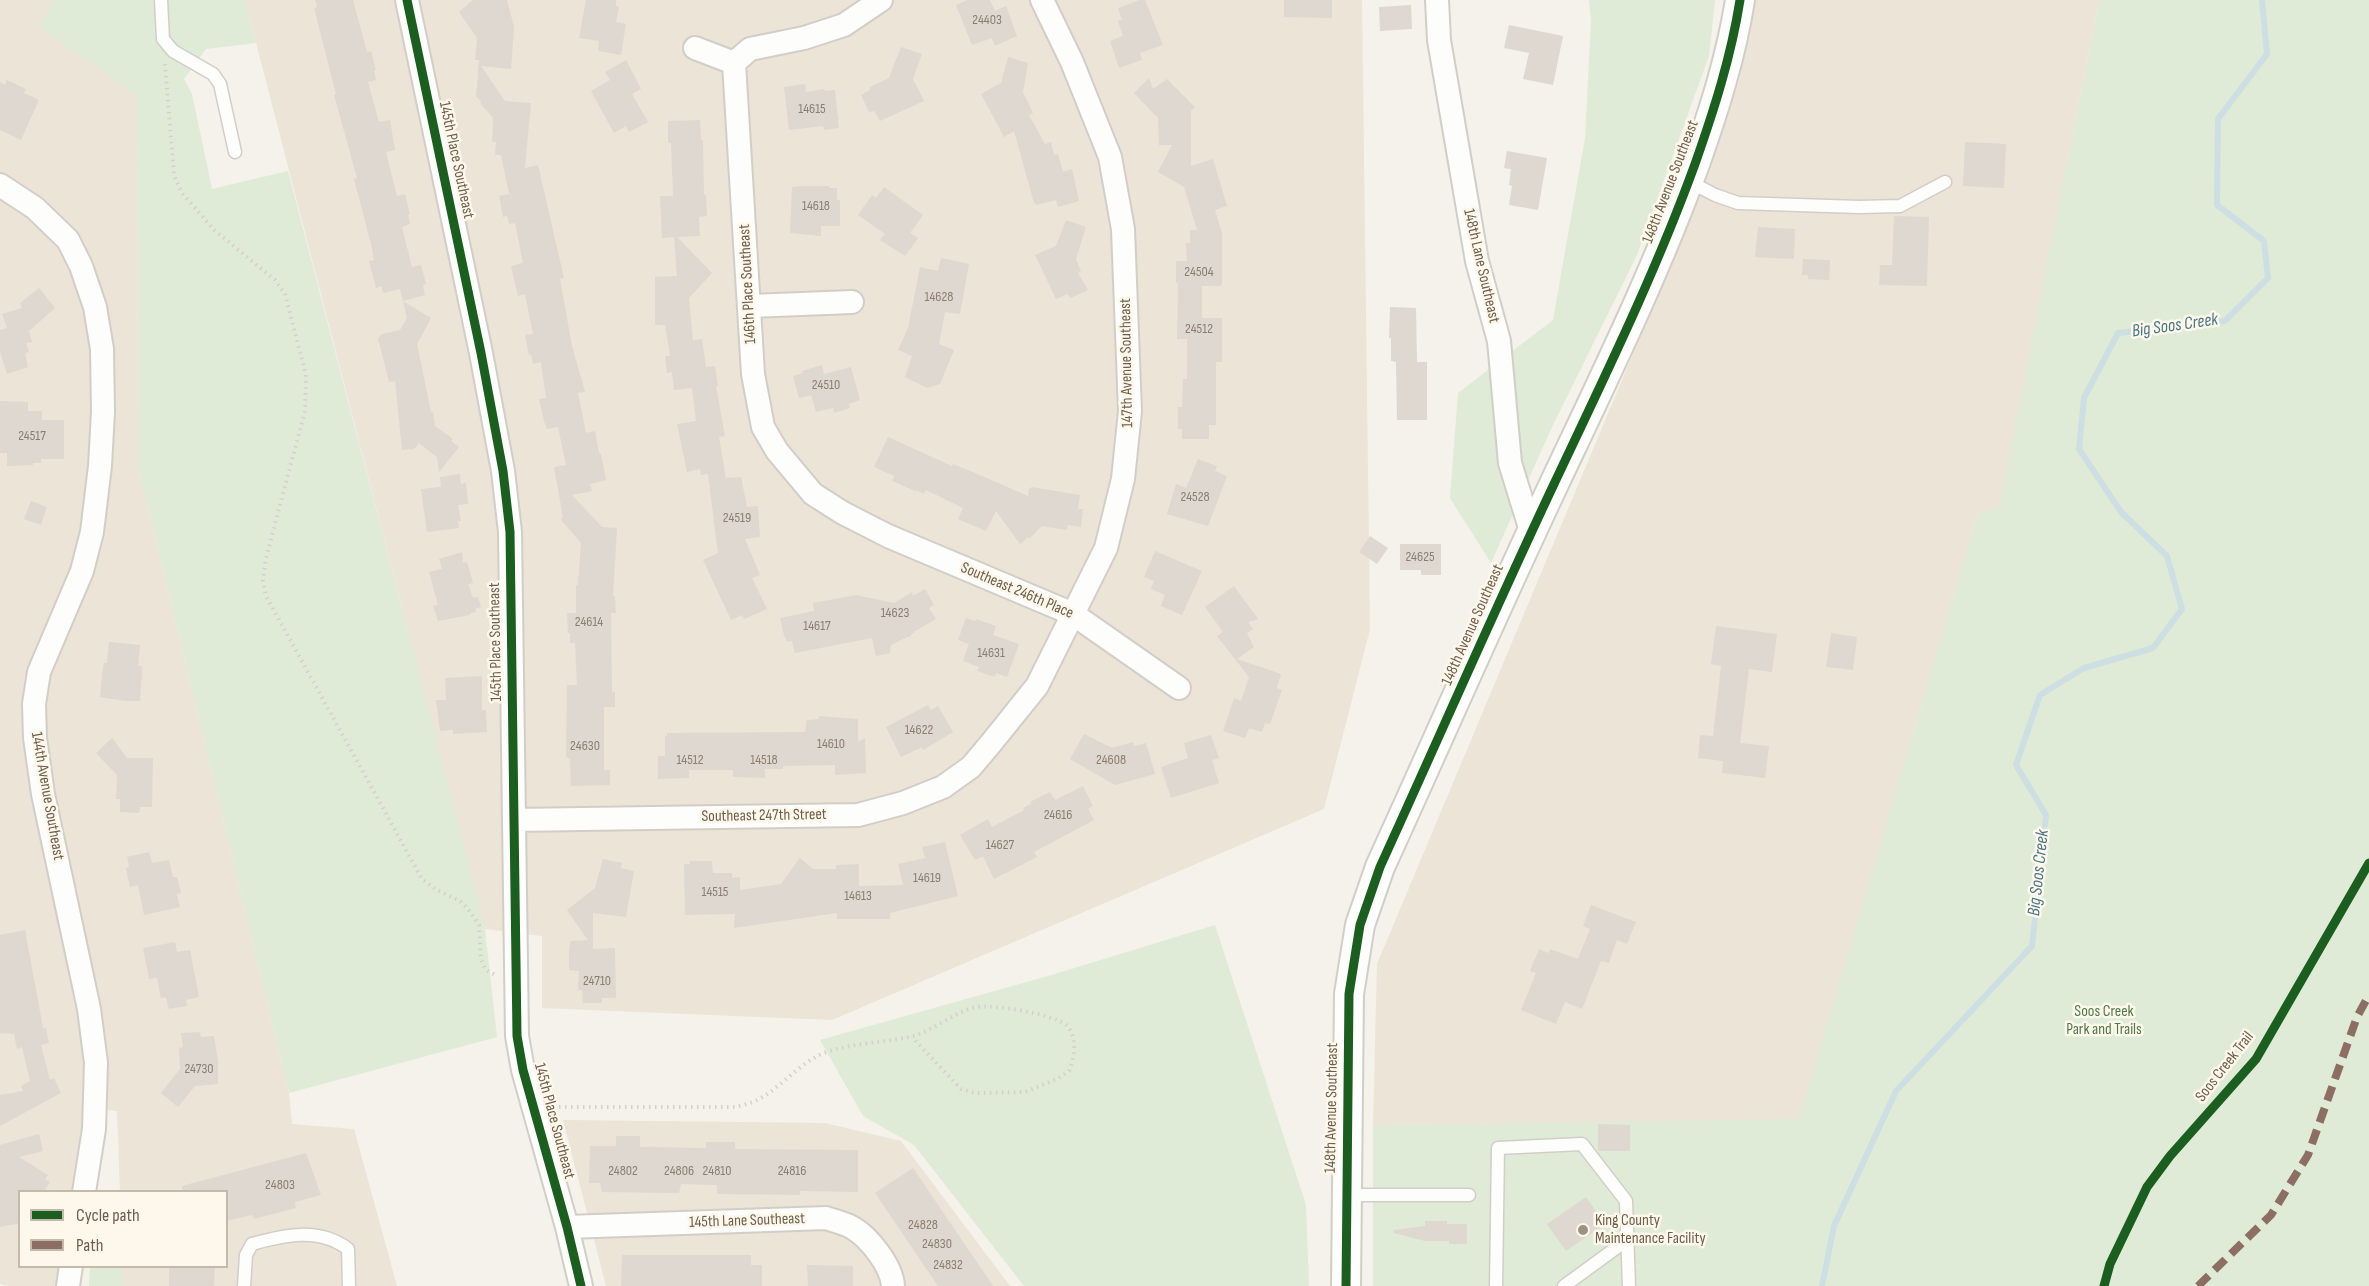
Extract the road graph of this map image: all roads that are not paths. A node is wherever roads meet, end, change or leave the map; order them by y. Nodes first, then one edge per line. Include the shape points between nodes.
1 (161, 0) edge
2 (407, 0) edge
3 (881, 0) edge
4 (1042, 0) edge
5 (1437, 0) edge
6 (1740, 0) edge
7 (695, 48) dead end
8 (734, 63) junction
9 (235, 152) dead end
10 (1688, 181) junction
11 (1945, 182) dead end
12 (0, 184) edge
13 (852, 302) dead end
14 (750, 306) junction
15 (843, 513) joint
16 (1531, 531) junction
17 (1073, 614) junction
18 (1179, 688) dead end
19 (992, 742) joint
20 (514, 820) junction
21 (84, 1190) edge
22 (1347, 1195) junction
23 (1469, 1195) dead end
24 (567, 1227) junction
25 (1627, 1239) junction
26 (71, 1268) edge
27 (68, 1286) edge
28 (244, 1286) edge
29 (349, 1286) edge
30 (581, 1286) edge
31 (893, 1286) edge
32 (1346, 1286) edge
33 (1496, 1286) edge
34 (1564, 1286) edge
35 (1629, 1286) edge

1 - 9 lane via 163,39 173,51 213,74 220,84
2 - 20 street, 145th Place Southeast via 503,471 510,532
3 - 8 street via 844,25 750,49
4 - 17 street, 147th Avenue Southeast via 1110,157 1123,229 1128,309 1130,411 1123,479 1106,548
5 - 16 street, 148th Lane Southeast via 1439,40 1477,261 1499,341 1510,463
6 - 10 street, 148th Avenue Southeast via 1724,76
7 - 8 street
8 - 14 street, 146th Place Southeast
10 - 11 lane via 1738,203 1858,207 1900,206
10 - 16 street, 148th Avenue Southeast via 1627,330
12 - 21 street, 144th Avenue Southeast via 35,208 68,240 95,307 102,350 103,412 92,532 82,571 39,672 34,704 43,794 89,1009 96,1063 94,1129
13 - 14 street
14 - 15 street, 146th Place Southeast via 753,374 763,427 777,451 813,494
15 - 17 street, Southeast 246th Place
16 - 22 street, 148th Avenue Southeast via 1380,867 1359,925 1348,994
17 - 18 street, Southeast 246th Place
17 - 19 street, 147th Avenue Southeast via 1037,686
19 - 20 street, Southeast 247th Street via 971,767 943,787 858,815
20 - 24 street, 145th Place Southeast via 517,1036
22 - 23 lane
22 - 32 street, 148th Avenue Southeast
24 - 30 street, 145th Place Southeast
24 - 31 street, 145th Lane Southeast via 826,1218 853,1228 878,1250
25 - 33 lane via 1626,1201 1582,1144 1498,1148
25 - 34 lane
25 - 35 lane
26 - 27 street
28 - 29 lane via 246,1255 252,1244 279,1236 316,1235 334,1239 348,1249

